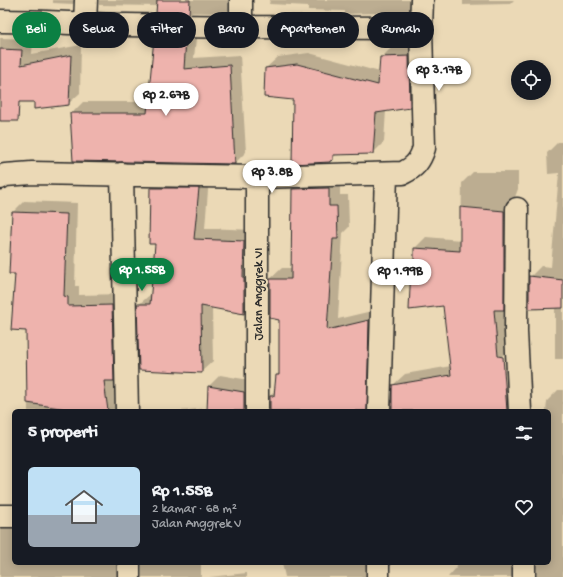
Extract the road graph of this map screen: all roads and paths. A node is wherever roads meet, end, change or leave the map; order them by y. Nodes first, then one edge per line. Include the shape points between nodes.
1 (86, 0) edge
2 (241, 0) edge
3 (422, 0) edge
4 (86, 12) edge
5 (241, 12) edge
6 (422, 12) edge
7 (0, 21) edge
8 (69, 23) edge
9 (129, 25) edge
10 (204, 27) edge
11 (259, 28) edge
12 (367, 28) edge
13 (422, 48) edge
14 (122, 174) junction
15 (386, 174) junction
16 (257, 177) junction
17 (0, 178) edge
18 (517, 209) dead end
19 (127, 409) edge
20 (257, 409) edge
21 (379, 409) edge
22 (520, 409) edge
23 (0, 516) edge
24 (12, 516) edge
25 (129, 565) edge
26 (378, 565) edge
27 (524, 565) edge
28 (129, 577) edge
29 (378, 577) edge
30 (524, 577) edge

1 - 4 street
2 - 5 street
3 - 6 street
7 - 8 street
9 - 10 street
11 - 12 street
13 - 15 street via 424,148 414,168 403,173
14 - 16 street
14 - 17 street via 32,173 5,175
14 - 19 street
15 - 16 street
15 - 21 street
16 - 20 street, Jalan Anggrek VI
18 - 22 street via 516,332
23 - 24 street
25 - 28 street
26 - 29 street
27 - 30 street

